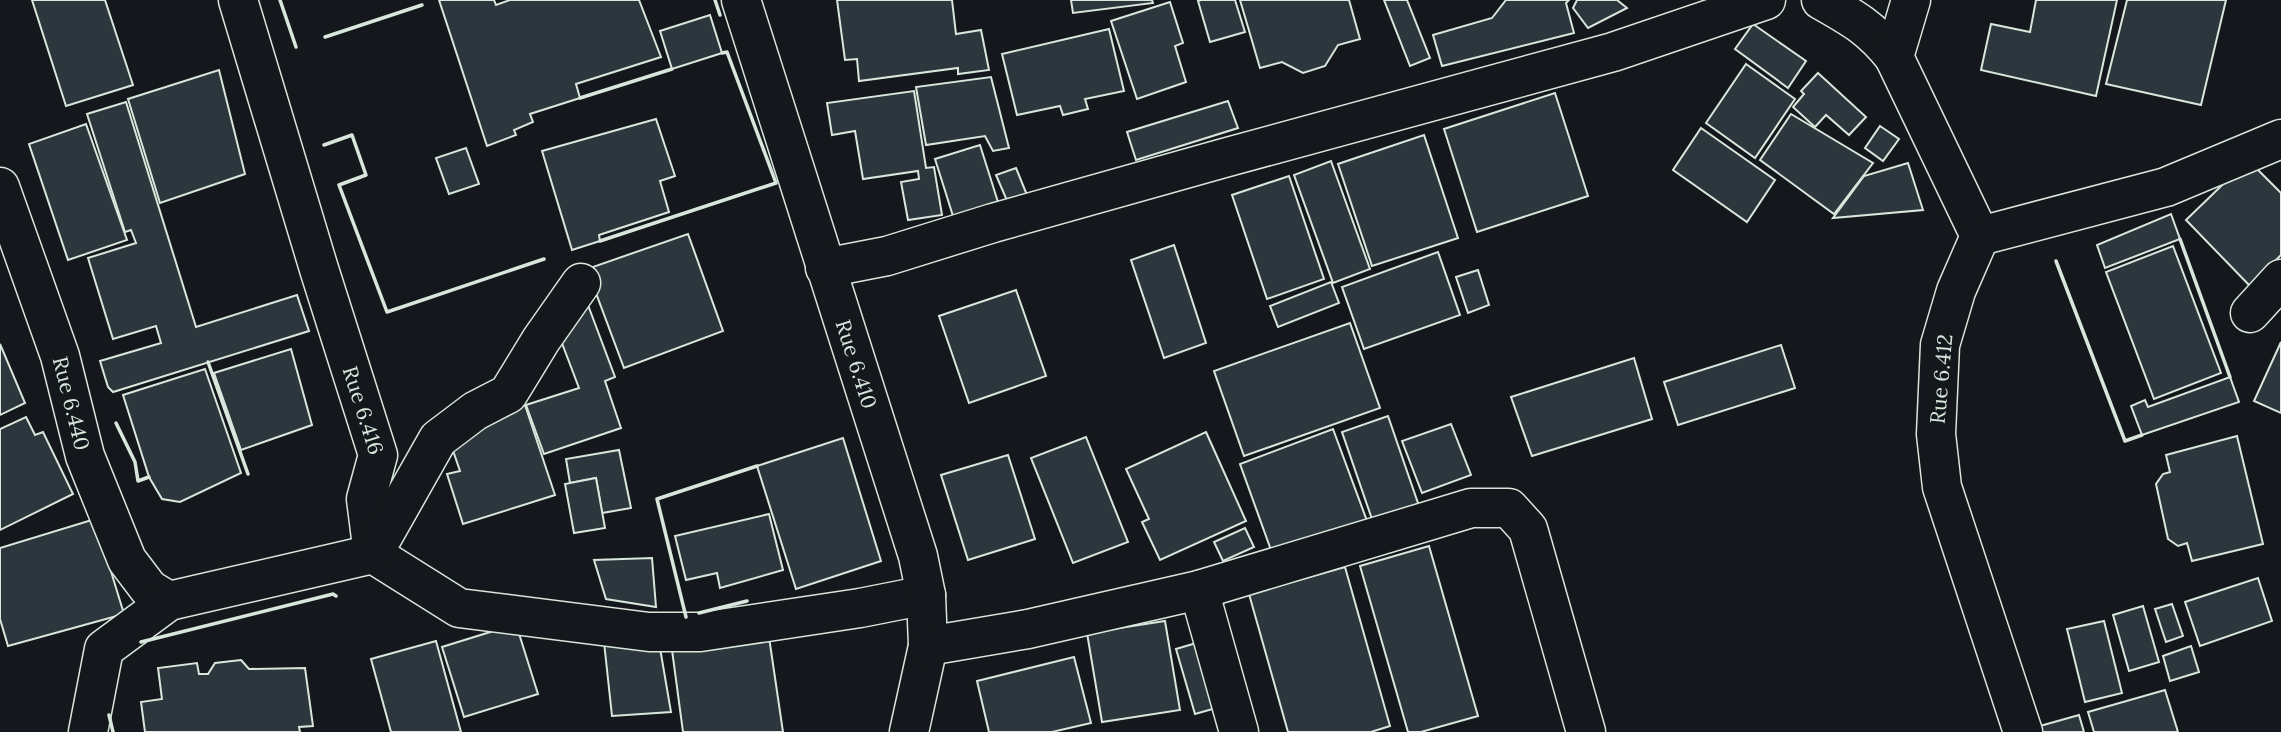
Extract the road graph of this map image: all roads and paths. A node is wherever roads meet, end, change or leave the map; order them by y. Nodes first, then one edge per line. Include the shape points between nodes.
1 (238, 0) edge
2 (741, 0) edge
3 (1766, 0) edge
4 (1821, 0) edge
5 (1911, 0) edge
6 (1894, 57) junction
7 (2281, 139) edge
8 (0, 187) edge
9 (1980, 236) junction
10 (825, 268) junction
11 (2281, 279) edge
12 (581, 283) dead end
13 (2250, 313) dead end
14 (373, 554) junction
15 (1199, 590) junction
16 (926, 595) junction
17 (169, 601) junction
18 (928, 646) junction
19 (88, 732) edge
20 (909, 732) edge
21 (1239, 732) edge
22 (1586, 732) edge
23 (2023, 732) edge

1 - 14 street, Rue 6.416 via 379,455 366,499
2 - 10 street, Rue 6.410
3 - 10 street via 1613,52 887,256
4 - 6 street via 1858,21
5 - 6 street
6 - 9 street
7 - 9 street via 2166,187
8 - 17 street, Rue 6.440 via 61,356 85,456 127,560 149,589
9 - 23 street, Rue 6.412 via 1956,291 1940,345 1936,434 1942,487
10 - 16 street, Rue 6.410 via 918,556
11 - 13 street
12 - 14 street via 508,394 475,411 438,439
14 - 16 street via 459,608 649,632 700,632
14 - 17 street
15 - 18 street via 1028,629
15 - 21 street
15 - 22 street via 1471,508 1509,508 1528,529
16 - 18 street, Rue 6.410
17 - 19 street via 104,649
18 - 20 street, Rue 6.410

